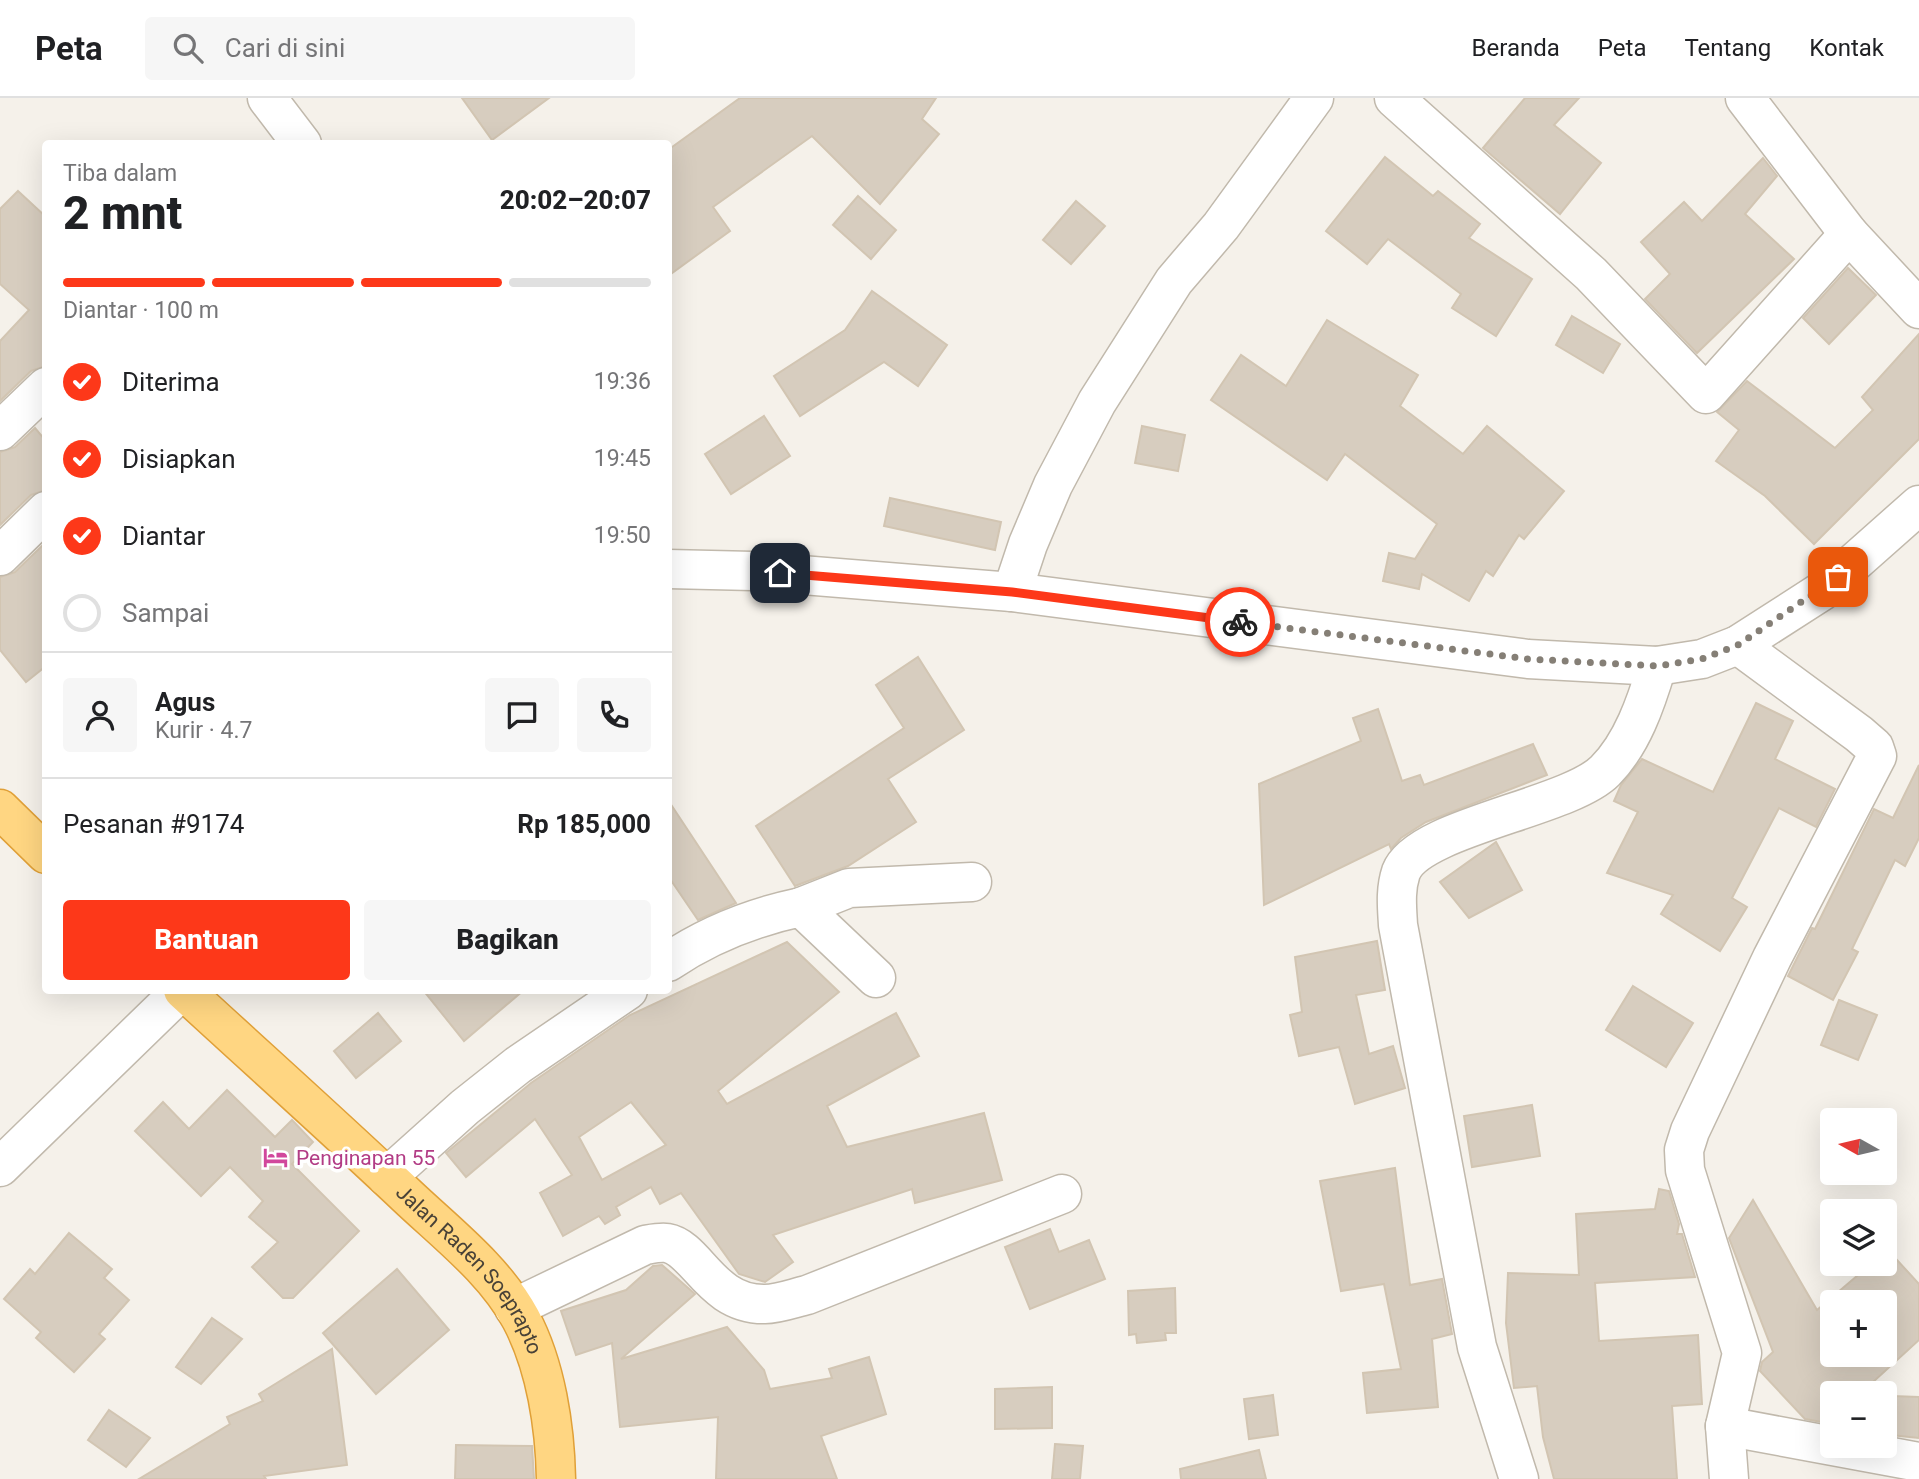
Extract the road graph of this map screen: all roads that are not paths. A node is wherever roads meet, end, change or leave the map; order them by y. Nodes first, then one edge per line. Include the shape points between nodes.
1 (267, 98) edge
2 (1314, 98) edge
3 (1394, 98) edge
4 (1745, 98) edge
5 (299, 140) edge
6 (1849, 234) junction
7 (1919, 309) edge
8 (42, 391) edge
9 (0, 431) edge
10 (1919, 505) edge
11 (42, 515) edge
12 (0, 556) edge
13 (672, 569) edge
14 (1012, 592) junction
15 (1738, 645) junction
16 (1657, 666) junction
17 (0, 809) edge
18 (42, 850) edge
19 (972, 882) dead end
20 (801, 907) junction
21 (672, 960) edge
22 (876, 978) dead end
23 (179, 994) edge
24 (187, 994) edge
25 (622, 994) edge
26 (0, 1167) edge
27 (387, 1177) junction
28 (1062, 1194) dead end
29 (514, 1308) junction
30 (1725, 1426) junction
31 (1919, 1462) edge
32 (556, 1479) edge
33 (1519, 1479) edge
34 (1729, 1479) edge

1 - 5 street
2 - 14 street via 1221,226 1174,281 1097,402 1054,485
3 - 6 street via 1591,274 1706,394
4 - 6 street
6 - 7 street
8 - 9 street
10 - 15 street via 1822,591
11 - 12 street
13 - 14 street via 806,574
14 - 16 street via 1528,659
15 - 16 street via 1702,659
15 - 30 street via 1858,734 1874,747 1877,756 1772,958 1684,1150 1685,1170 1742,1353
16 - 33 street via 1647,701 1605,772 1580,787 1466,829 1420,852 1408,859 1396,892 1398,925 1478,1347
17 - 18 highway
19 - 20 street via 849,888
20 - 21 street via 722,932
20 - 22 street
23 - 26 street
24 - 27 highway, Jalan Raden Soeprapto
25 - 27 street via 518,1065
27 - 29 highway, Jalan Raden Soeprapto via 472,1257
28 - 29 street via 807,1295 766,1305 730,1295 667,1243 645,1245
29 - 32 highway, Jalan Raden Soeprapto via 534,1350 548,1404
30 - 31 street
30 - 34 street

